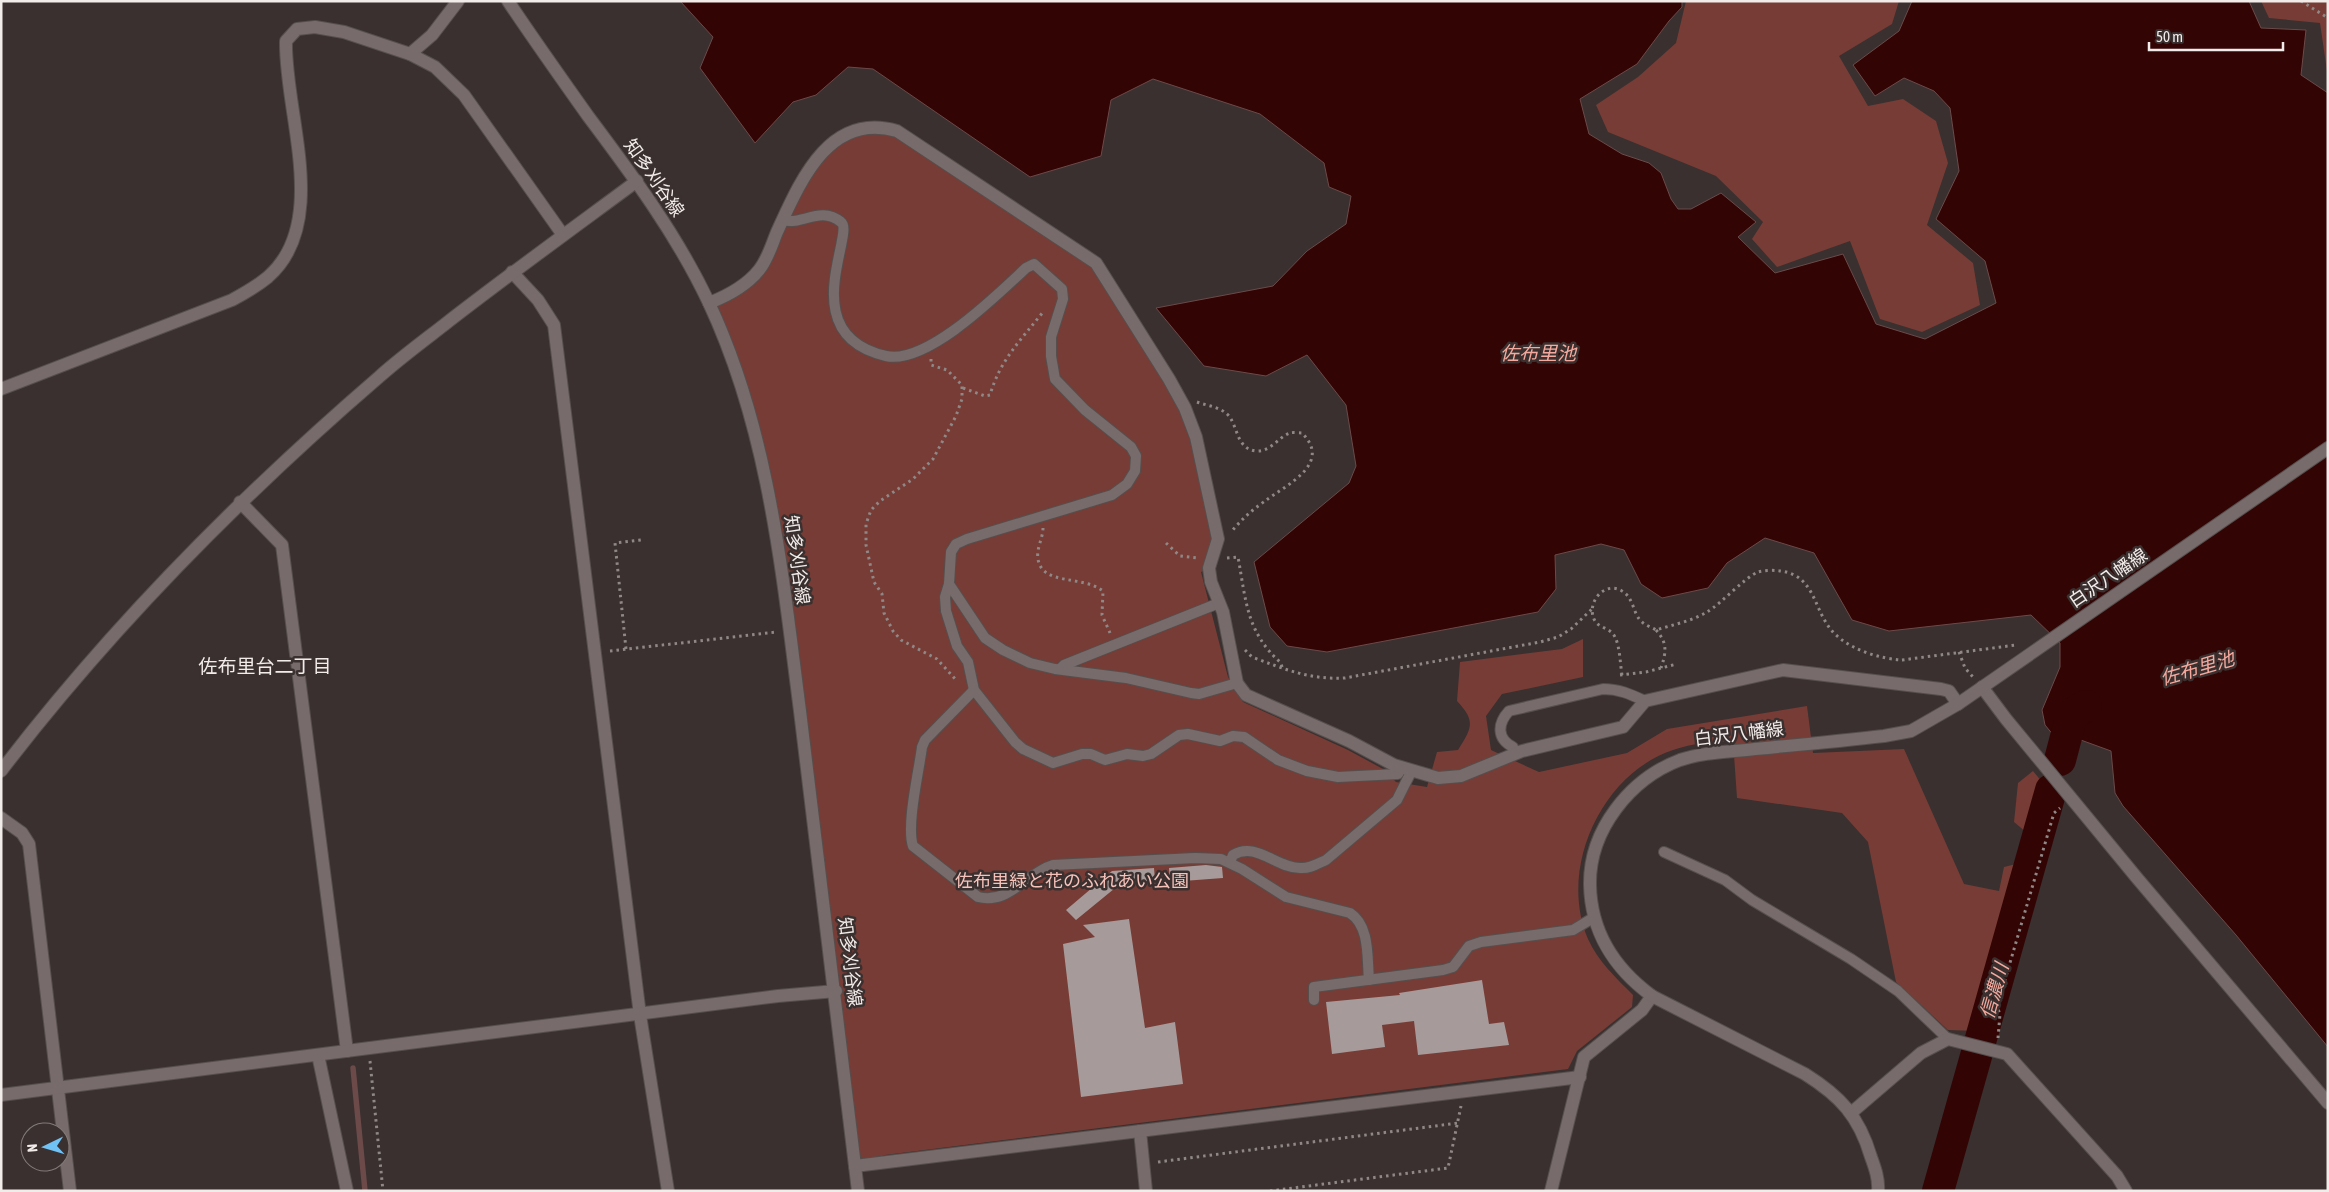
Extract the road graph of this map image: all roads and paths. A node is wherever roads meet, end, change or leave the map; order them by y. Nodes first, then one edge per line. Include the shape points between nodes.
1 (458, 1) edge
2 (508, 1) edge
3 (2300, 1) edge
4 (2328, 18) edge
5 (410, 54) junction
6 (637, 182) junction
7 (783, 220) junction
8 (563, 235) junction
9 (512, 272) junction
10 (709, 303) junction
11 (1047, 308) dead end
12 (935, 342) junction
13 (963, 388) junction
14 (1, 389) edge
15 (1182, 402) junction
16 (2328, 448) edge
17 (240, 502) junction
18 (1042, 517) junction
19 (1218, 539) junction
20 (641, 540) dead end
21 (949, 584) junction
22 (1219, 603) junction
23 (1592, 610) junction
24 (790, 630) junction
25 (1656, 630) junction
26 (1241, 642) dead end
27 (1117, 645) junction
28 (626, 649) junction
29 (594, 652) junction
30 (1959, 652) junction
31 (2030, 652) junction
32 (1060, 669) junction
33 (1661, 669) dead end
34 (1622, 675) dead end
35 (1237, 683) junction
36 (1982, 687) junction
37 (971, 693) junction
38 (1644, 702) junction
39 (1958, 704) junction
40 (1515, 753) junction
41 (1407, 769) junction
42 (1, 771) edge
43 (2071, 798) junction
44 (1, 818) edge
45 (1664, 852) dead end
46 (1230, 862) junction
47 (1593, 918) junction
48 (1369, 980) junction
49 (836, 991) junction
50 (1652, 996) junction
51 (1314, 1000) dead end
52 (640, 1015) junction
53 (1948, 1039) junction
54 (368, 1048) junction
55 (1993, 1050) junction
56 (347, 1051) junction
57 (318, 1055) junction
58 (1580, 1077) junction
59 (59, 1088) junction
60 (1464, 1091) junction
61 (1, 1095) edge
62 (2328, 1103) edge
63 (1852, 1113) junction
64 (1458, 1123) junction
65 (1140, 1131) junction
66 (1143, 1160) junction
67 (855, 1166) junction
68 (70, 1191) edge
69 (347, 1191) edge
70 (383, 1191) edge
71 (668, 1191) edge
72 (858, 1191) edge
73 (1146, 1191) edge
74 (1270, 1191) edge
75 (1552, 1191) edge
76 (1878, 1191) edge
77 (2126, 1191) edge

1 - 5 street via 432,35
2 - 6 street, 知多刈谷線
3 - 4 path
5 - 8 street via 435,68 464,95
5 - 14 street via 344,32 315,27 297,29 286,41 285,62 296,127 299,213 294,237 269,276 232,300
6 - 8 street
6 - 10 street, 知多刈谷線 via 671,231
7 - 10 street via 759,270 729,296
7 - 12 lane via 789,222 820,215 830,216 845,226 833,286 834,305 841,326 850,338 887,356 910,355
7 - 15 street via 815,159 841,136 870,127 897,131 1096,263
8 - 9 street
9 - 17 street via 380,376
9 - 29 street via 538,300 554,325
10 - 24 street, 知多刈谷線 via 740,376 757,433 774,518
11 - 13 path via 1001,365 990,395
12 - 13 path via 931,365 954,375
12 - 18 lane via 1034,264 1062,289 1063,299 1051,337 1055,379 1085,410 1131,447 1136,456 1135,471 1128,484 1112,494
13 - 37 path via 956,416 933,460 872,510 866,524 866,545 874,582 882,594 884,613 893,631 901,640 937,659
15 - 19 street via 1196,437
15 - 19 path via 1194,401 1222,410 1229,417 1239,440 1256,451 1269,448 1290,433 1302,433 1312,452 1311,462 1300,476 1242,520 1227,537
16 - 31 street, 白沢八幡線
17 - 42 street via 142,604 40,720
17 - 56 street via 282,545
18 - 21 lane via 956,544 951,552
18 - 27 path via 1043,537 1038,559 1042,569 1054,578 1081,580 1103,590 1102,615
19 - 22 street via 1209,568
20 - 28 path via 615,543
21 - 32 lane via 986,638 1030,663
21 - 37 lane via 945,597 946,611 957,646 968,662
22 - 27 lane
22 - 35 street
23 - 25 path via 1594,599 1601,593 1610,588 1622,590 1629,597 1639,620
23 - 26 path via 1571,629 1540,642 1345,678 1323,679 1290,671 1252,656
23 - 34 path via 1596,623 1613,632 1616,638
24 - 28 path
24 - 49 street, 知多刈谷線
25 - 30 path via 1706,613 1758,572 1773,570 1794,573 1807,585 1835,634 1852,646 1889,659 1902,660
25 - 33 path via 1665,645
27 - 32 lane
28 - 29 path
29 - 52 street
30 - 31 path via 2018,645 2026,646
30 - 36 path via 1965,668
31 - 36 street, 白沢八幡線
32 - 35 lane via 1126,678 1191,694
35 - 41 street via 1246,695
36 - 39 street, 白沢八幡線
36 - 43 street
37 - 41 lane via 1015,742 1053,763 1082,754 1105,760 1127,754 1143,756 1179,735 1188,734 1220,741 1233,736 1244,737 1278,760 1307,771 1338,777 1398,774
37 - 46 lane via 922,747 911,840 913,846 978,897 996,898 1018,888 1042,868 1053,865 1195,858
38 - 39 street via 1783,670 1941,689 1949,692
38 - 40 street via 1623,727
38 - 40 lane via 1626,692 1603,689 1509,711 1503,718 1500,735
39 - 47 street, 白沢八幡線 via 1911,731 1715,753 1661,768 1621,802 1596,845 1591,865
40 - 41 street via 1461,776 1438,778
41 - 46 lane via 1397,800 1326,860 1313,867 1287,866 1258,852 1248,851 1232,855
43 - 55 path via 2054,813 1997,1007 2000,1014
43 - 62 street
44 - 59 street via 22,833 29,844
45 - 53 lane via 1725,880 1752,900 1851,959 1898,991
46 - 48 lane via 1286,897 1350,913 1359,919 1364,929
47 - 48 lane via 1573,930 1469,946 1448,969
47 - 50 street, 白沢八幡線 via 1613,958 1636,984
48 - 51 lane via 1314,987
49 - 52 street
49 - 67 street, 知多刈谷線
50 - 58 street via 1642,1010 1584,1057
50 - 63 street, 白沢八幡線 via 1805,1074 1828,1089
52 - 54 street
52 - 71 street
53 - 55 street
53 - 63 street via 1921,1054
54 - 56 street
54 - 70 path
55 - 77 street via 2007,1054 2117,1176
56 - 57 street
57 - 59 street
57 - 69 street
58 - 60 street
58 - 75 street
59 - 61 street
59 - 68 street
60 - 64 path
60 - 65 street
63 - 76 street, 白沢八幡線 via 1868,1144 1879,1182
64 - 66 path via 1158,1162
64 - 74 path via 1448,1168
65 - 66 street
65 - 67 street
66 - 73 street
67 - 72 street, 知多刈谷線

